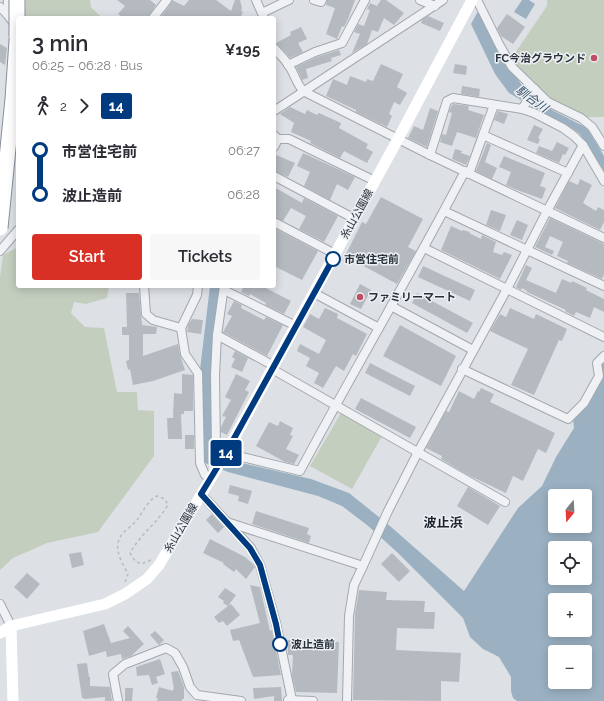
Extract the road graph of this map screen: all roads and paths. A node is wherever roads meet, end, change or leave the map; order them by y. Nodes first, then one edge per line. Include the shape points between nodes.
1 (8, 0) edge
2 (17, 0) edge
3 (256, 0) edge
4 (289, 0) edge
5 (314, 0) edge
6 (322, 0) edge
7 (365, 0) edge
8 (420, 0) edge
9 (443, 0) edge
10 (472, 0) edge
11 (477, 0) edge
12 (163, 1) edge
13 (435, 6) junction
14 (0, 7) edge
15 (8, 14) junction
16 (263, 15) edge
17 (17, 16) edge
18 (154, 16) edge
19 (16, 27) edge
20 (16, 47) edge
21 (276, 50) edge
22 (288, 65) junction
23 (534, 89) junction
24 (304, 91) junction
25 (494, 105) junction
26 (522, 108) junction
27 (276, 110) edge
28 (483, 135) junction
29 (276, 137) edge
30 (398, 139) junction
31 (583, 146) junction
32 (604, 146) edge
33 (430, 155) junction
34 (467, 172) junction
35 (568, 173) junction
36 (276, 177) edge
37 (375, 181) junction
38 (604, 181) edge
39 (444, 211) junction
40 (547, 211) junction
41 (355, 219) junction
42 (276, 223) edge
43 (0, 228) edge
44 (16, 232) edge
45 (604, 238) edge
46 (424, 248) junction
47 (527, 250) junction
48 (0, 251) edge
49 (336, 254) junction
50 (604, 286) edge
51 (144, 288) edge
52 (198, 288) edge
53 (224, 288) edge
54 (507, 289) junction
55 (314, 293) junction
56 (391, 306) junction
57 (296, 326) junction
58 (182, 328) junction
59 (379, 328) junction
60 (217, 335) junction
61 (604, 337) edge
62 (473, 350) junction
63 (604, 356) edge
64 (273, 368) junction
65 (462, 369) junction
66 (335, 405) junction
67 (418, 452) junction
68 (226, 453) junction
69 (210, 478) junction
70 (201, 494) junction
71 (504, 502) dead end
72 (227, 522) junction
73 (156, 555) dead end
74 (363, 566) junction
75 (124, 586) dead end
76 (0, 604) edge
77 (11, 626) junction
78 (0, 633) edge
79 (290, 700) edge
80 (13, 701) edge
81 (118, 701) edge
82 (241, 701) edge
83 (313, 701) edge
84 (347, 701) edge

1 - 15 street
2 - 17 highway, bridge
3 - 16 street
4 - 16 street
5 - 6 street
7 - 22 street via 342,43
8 - 13 street
9 - 13 street
10 - 30 main road, 糸山公園線
11 - 23 street via 512,67
12 - 18 street
13 - 24 street
14 - 15 street
15 - 19 street
20 - 43 highway, bridge
21 - 22 street
22 - 24 street
23 - 26 street
23 - 32 street via 548,102 581,118 592,127
24 - 27 street
24 - 30 street
25 - 26 street
25 - 28 street
25 - 33 street via 453,98 447,101
26 - 31 street via 563,128
28 - 34 street
28 - 35 street
29 - 37 street via 289,139
30 - 33 street
30 - 37 main road, 糸山公園線
31 - 35 street
31 - 38 street
33 - 34 street
34 - 39 street
34 - 40 street
35 - 40 street
36 - 41 street
37 - 41 main road, 糸山公園線
39 - 46 street
39 - 47 street
40 - 45 street
40 - 47 street
41 - 49 main road, 糸山公園線
42 - 49 street
44 - 48 street
46 - 54 street
46 - 56 street
47 - 50 street
47 - 54 street
49 - 55 main road, 糸山公園線
51 - 58 street via 146,314 153,320
52 - 58 street
53 - 57 street
53 - 60 street
54 - 61 street
54 - 62 street
55 - 57 main road, 糸山公園線
55 - 59 street
56 - 59 street
56 - 62 street
57 - 64 main road, 糸山公園線
58 - 69 street via 185,354 198,373 200,463 205,475
59 - 66 street
60 - 64 street
60 - 68 street via 216,449
62 - 65 street
63 - 65 street via 597,363 599,376 584,403 568,419
64 - 66 street
64 - 68 main road, 糸山公園線
65 - 67 street
66 - 67 street
66 - 68 street via 300,471
67 - 71 street
67 - 74 street
68 - 69 main road, 糸山公園線
69 - 70 main road, 糸山公園線
70 - 72 street
70 - 77 main road, 糸山公園線 via 170,547 147,579 105,604
72 - 74 street
72 - 79 street via 250,548 260,565 276,624
73 - 75 path via 141,564 134,561 130,554 168,505 165,499 157,496 117,542 117,551 128,574
74 - 84 street via 354,585 349,616
76 - 77 street
77 - 78 main road, 糸山公園線
77 - 80 main road
79 - 83 street
81 - 82 street via 113,674 126,664 166,648 176,653 190,688 197,695

